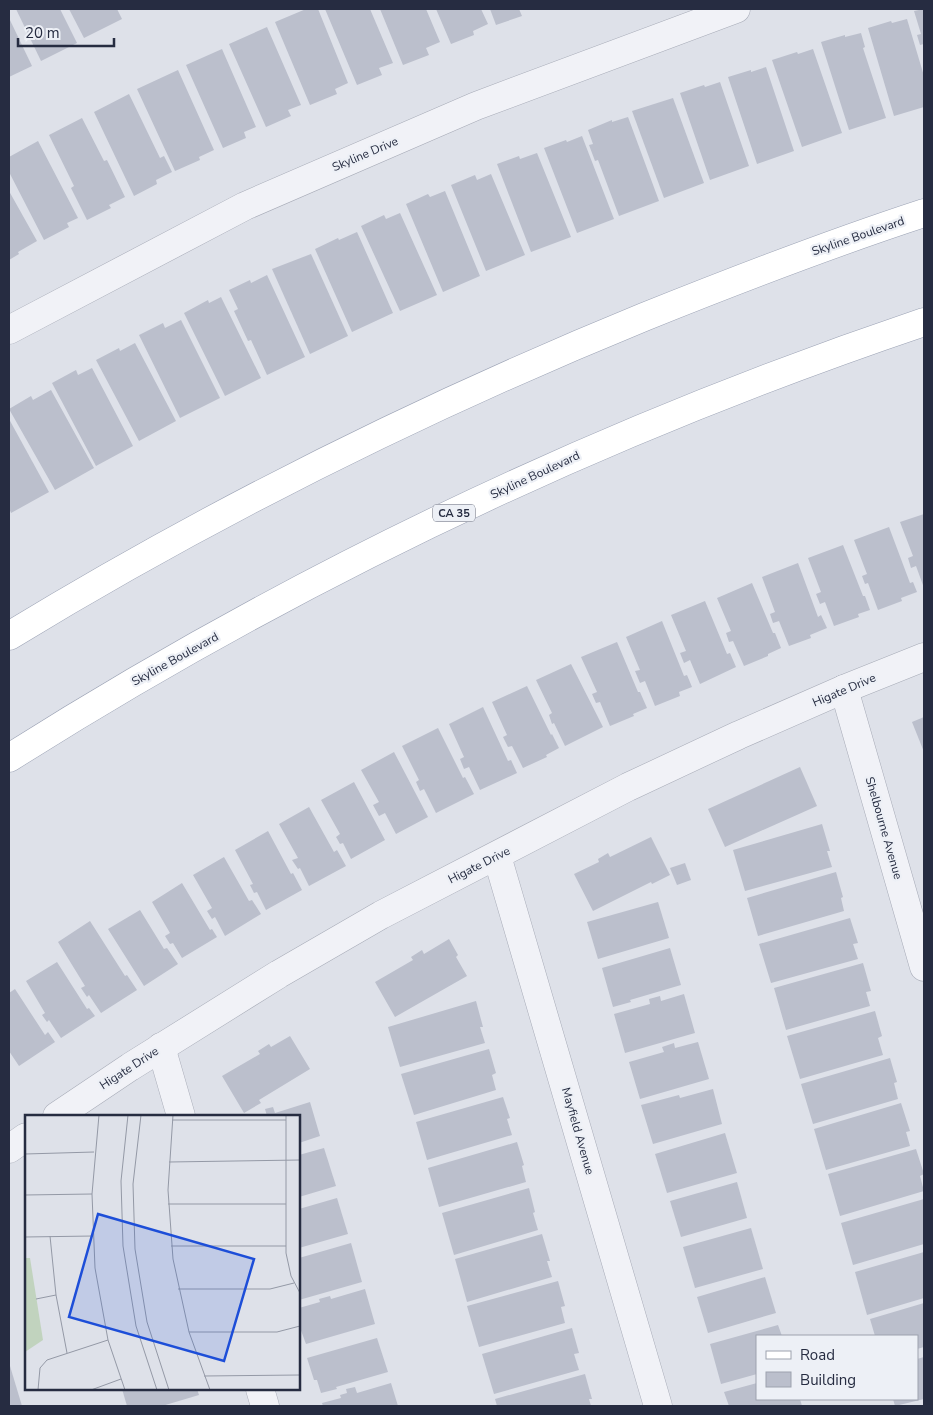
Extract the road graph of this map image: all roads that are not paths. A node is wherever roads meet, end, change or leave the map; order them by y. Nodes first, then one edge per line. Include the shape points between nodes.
1 (736, 9) edge
2 (924, 213) edge
3 (924, 322) edge
4 (9, 330) edge
5 (9, 636) edge
6 (924, 658) edge
7 (844, 689) junction
8 (9, 758) edge
9 (497, 856) junction
10 (924, 967) edge
11 (161, 1047) junction
12 (58, 1115) edge
13 (181, 1115) edge
14 (25, 1138) edge
15 (9, 1149) edge
16 (260, 1390) edge
17 (265, 1406) edge
18 (658, 1406) edge

1 - 4 street, Skyline Drive via 476,106 245,206
2 - 5 main road, Skyline Boulevard via 729,282 464,395 273,488
3 - 8 main road, Skyline Boulevard / CA 35 via 722,395 472,504 271,605 149,673
6 - 7 street, Higate Drive
7 - 9 street, Higate Drive via 628,787
7 - 10 street, Shelbourne Avenue
9 - 11 street, Higate Drive via 381,915
9 - 18 street, Mayfield Avenue
11 - 12 street, Higate Drive
11 - 13 street
14 - 15 street
16 - 17 street

